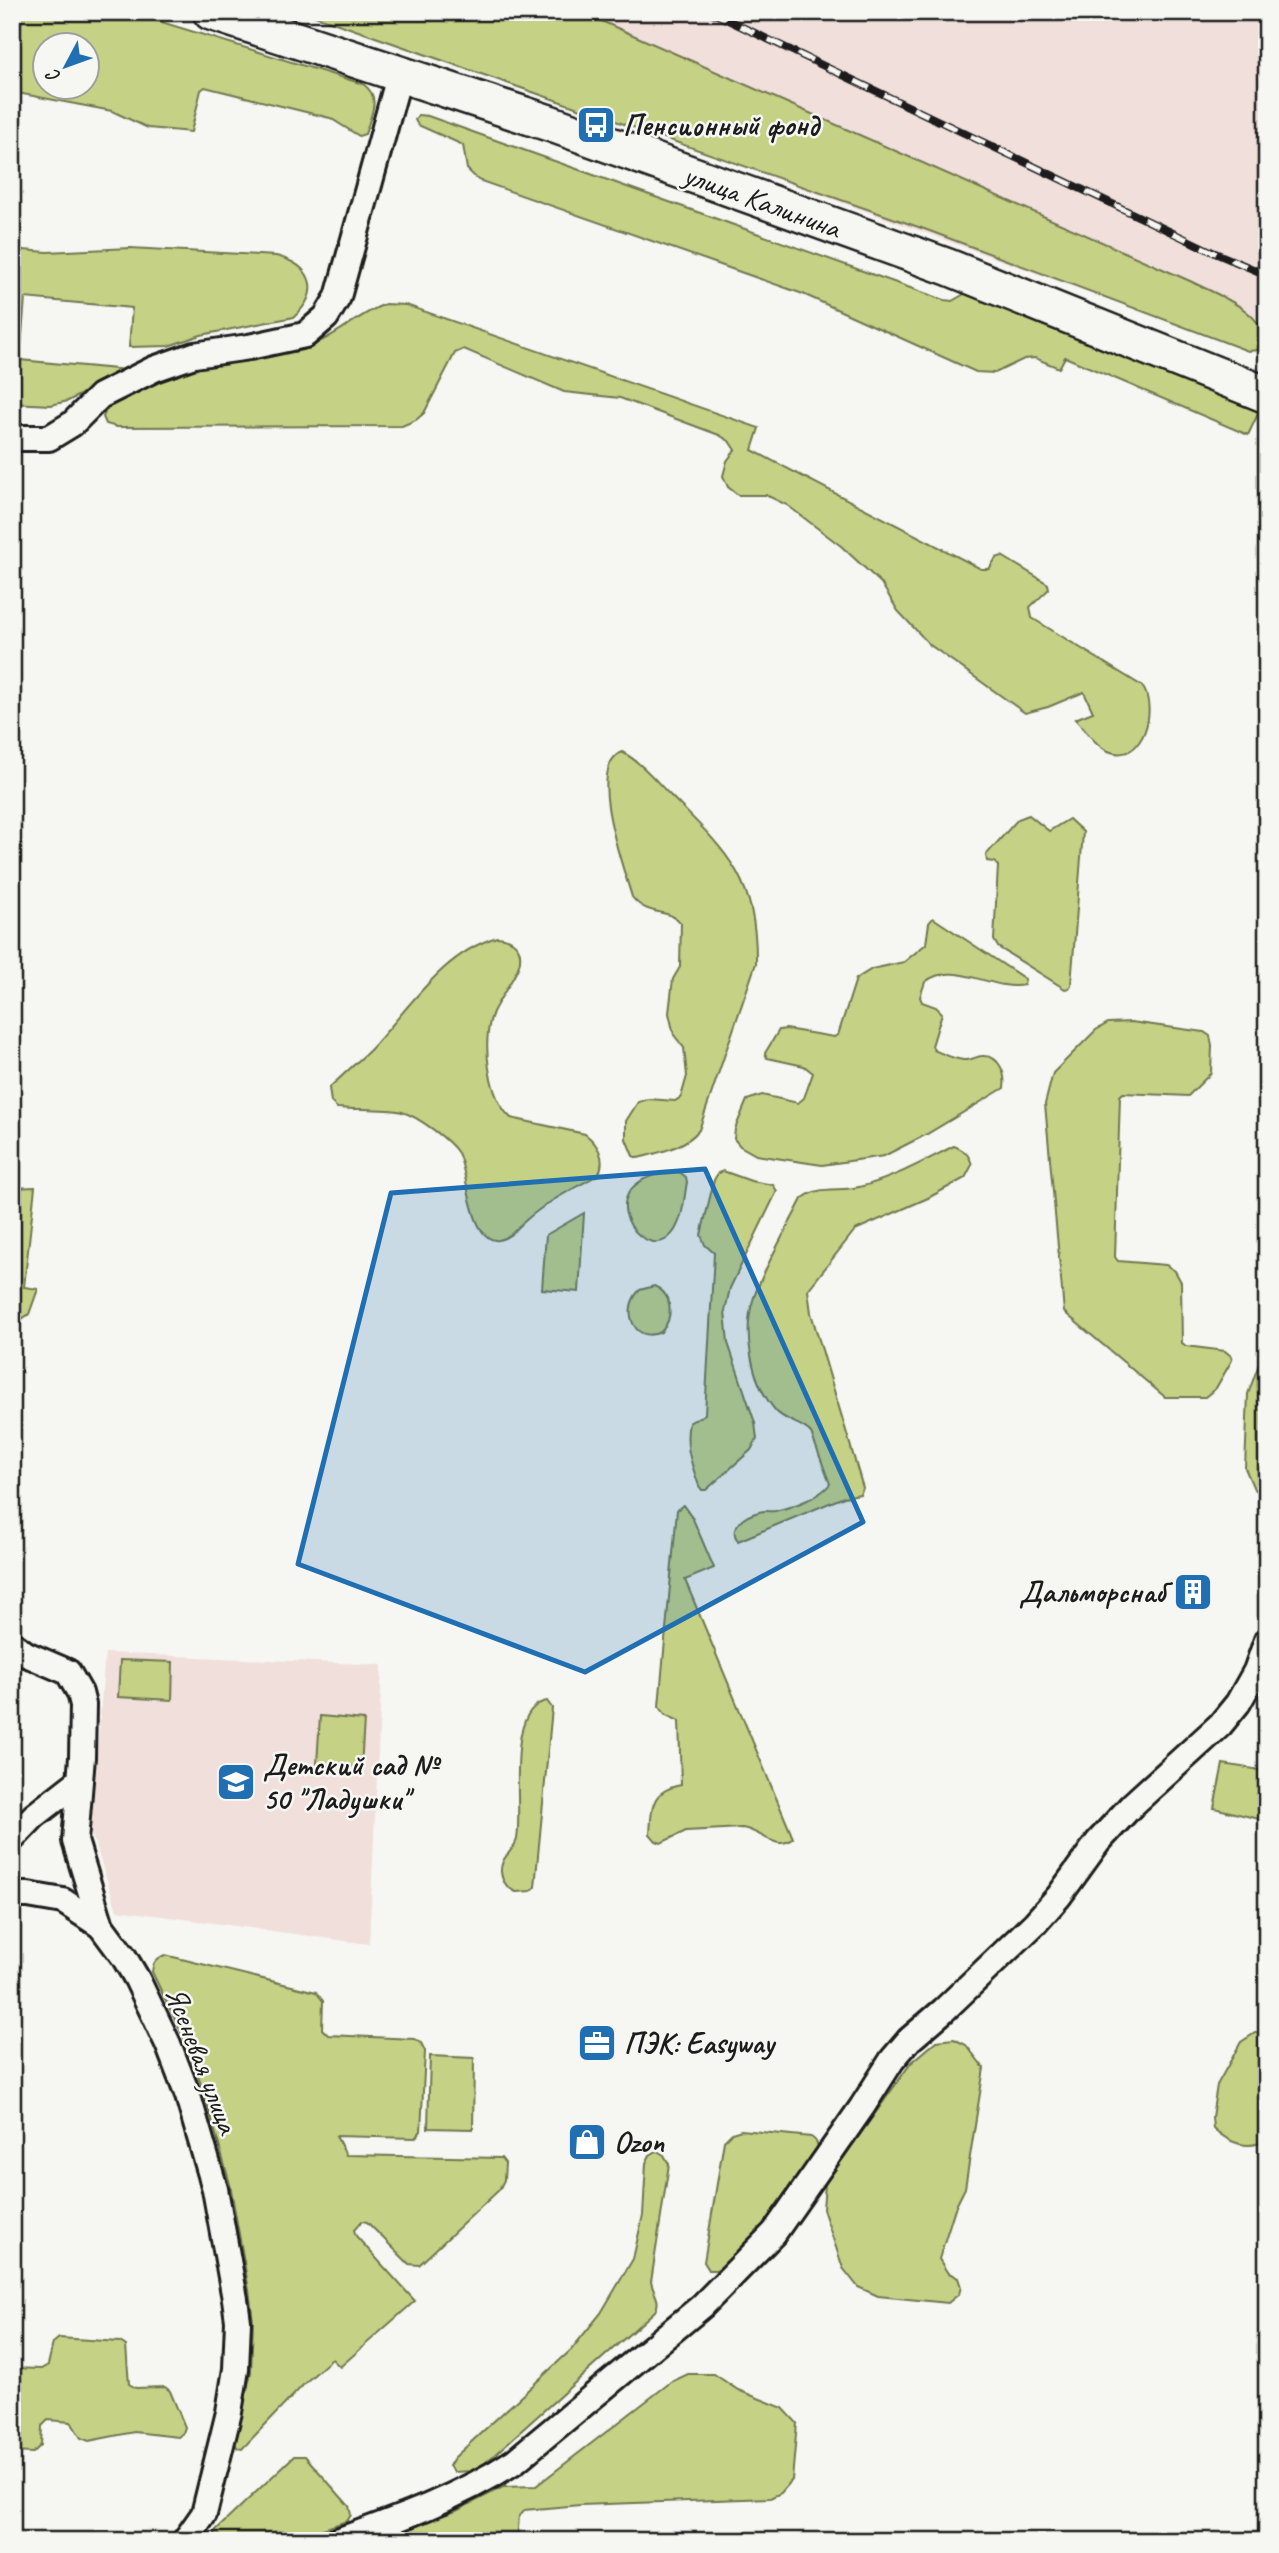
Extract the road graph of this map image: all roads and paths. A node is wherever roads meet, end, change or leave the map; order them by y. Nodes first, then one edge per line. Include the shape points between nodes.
1 (211, 12) edge
2 (400, 73) junction
3 (1267, 396) edge
4 (12, 438) edge
5 (1267, 1640) edge
6 (12, 1644) edge
7 (79, 1781) junction
8 (12, 1839) edge
9 (12, 1895) edge
10 (101, 1926) junction
11 (185, 2541) edge
12 (337, 2541) edge

1 - 2 main road, улица Калинина
2 - 3 main road, улица Калинина via 948,267
2 - 4 street via 338,297 326,317 305,335 194,355 141,374 100,396 72,424 49,438
5 - 12 street via 1256,1671 1220,1725 1132,1805 1035,1923 909,2040 774,2233 702,2306 486,2480 400,2519
6 - 7 street, Ясеневая улица via 68,1672 75,1683 83,1705
7 - 8 street
7 - 10 street, Ясеневая улица via 75,1841
9 - 10 street via 63,1901
10 - 11 street, Ясеневая улица via 137,1979 188,2096 215,2189 235,2299 236,2369 229,2412 204,2514

